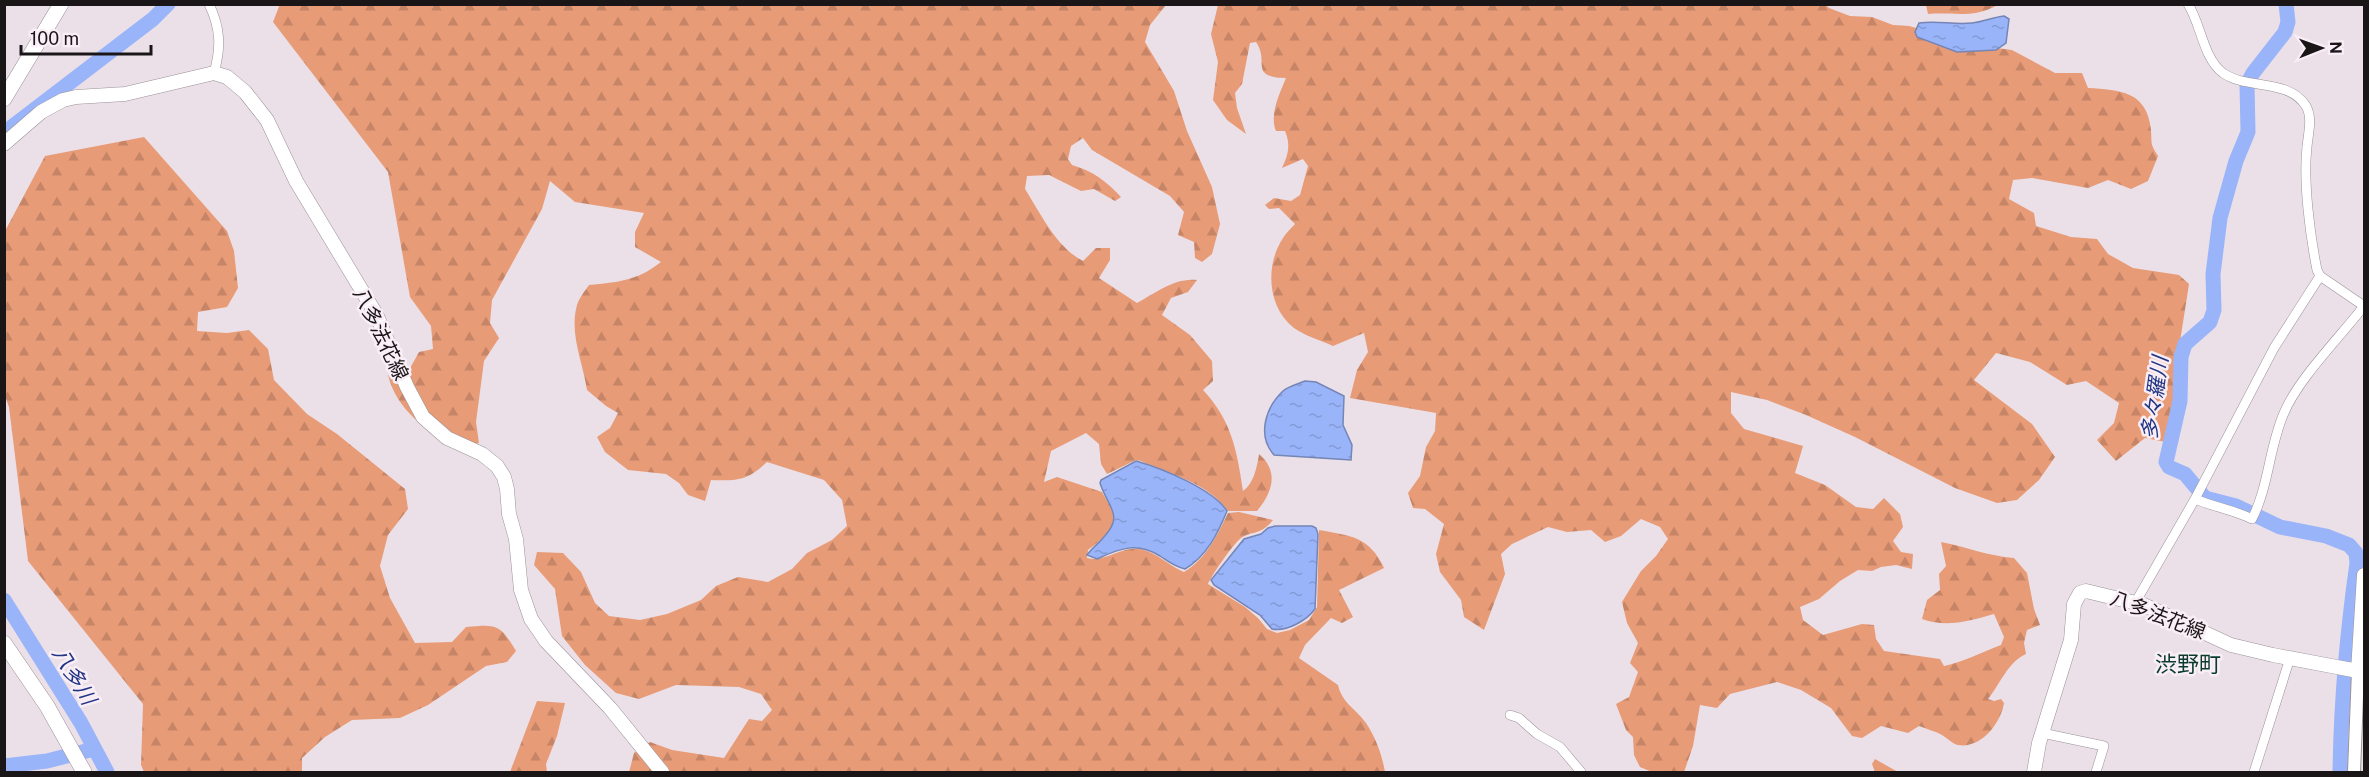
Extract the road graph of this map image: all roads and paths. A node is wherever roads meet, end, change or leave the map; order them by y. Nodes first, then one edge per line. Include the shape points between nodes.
1 (61, 4) edge
2 (209, 4) edge
3 (2188, 4) edge
4 (214, 73) junction
5 (4, 99) edge
6 (4, 144) edge
7 (2320, 276) junction
8 (2364, 306) edge
9 (2198, 494) junction
10 (2364, 575) edge
11 (2135, 603) junction
12 (2363, 627) edge
13 (4, 643) edge
14 (2290, 658) junction
15 (2353, 674) edge
16 (1510, 715) dead end
17 (2042, 733) junction
18 (83, 771) edge
19 (662, 772) edge
20 (1581, 772) edge
21 (2034, 772) edge
22 (2096, 772) edge
23 (2254, 772) edge
24 (2354, 772) edge

1 - 5 main road
2 - 4 street via 220,34
3 - 7 street via 2215,65 2231,77 2288,91 2307,107 2310,116 2306,174
4 - 6 main road via 125,94 63,100 41,112
4 - 19 main road, 八多法花線 via 227,77 245,92 267,120 296,181 375,314 423,417 447,438 482,454 504,477 521,590 531,620
7 - 8 street
7 - 9 street via 2274,348
8 - 9 street via 2297,390 2285,411 2252,519 2213,506
9 - 11 street
10 - 12 main road
11 - 14 main road, 八多法花線 via 2231,645
11 - 17 main road, 八多法花線 via 2095,592 2080,593 2074,604 2071,640
12 - 15 main road
13 - 18 main road via 67,739
14 - 15 main road, 八多法花線
14 - 23 street
15 - 24 street
16 - 20 street via 1560,747
17 - 21 main road, 八多法花線
17 - 22 street via 2104,746

